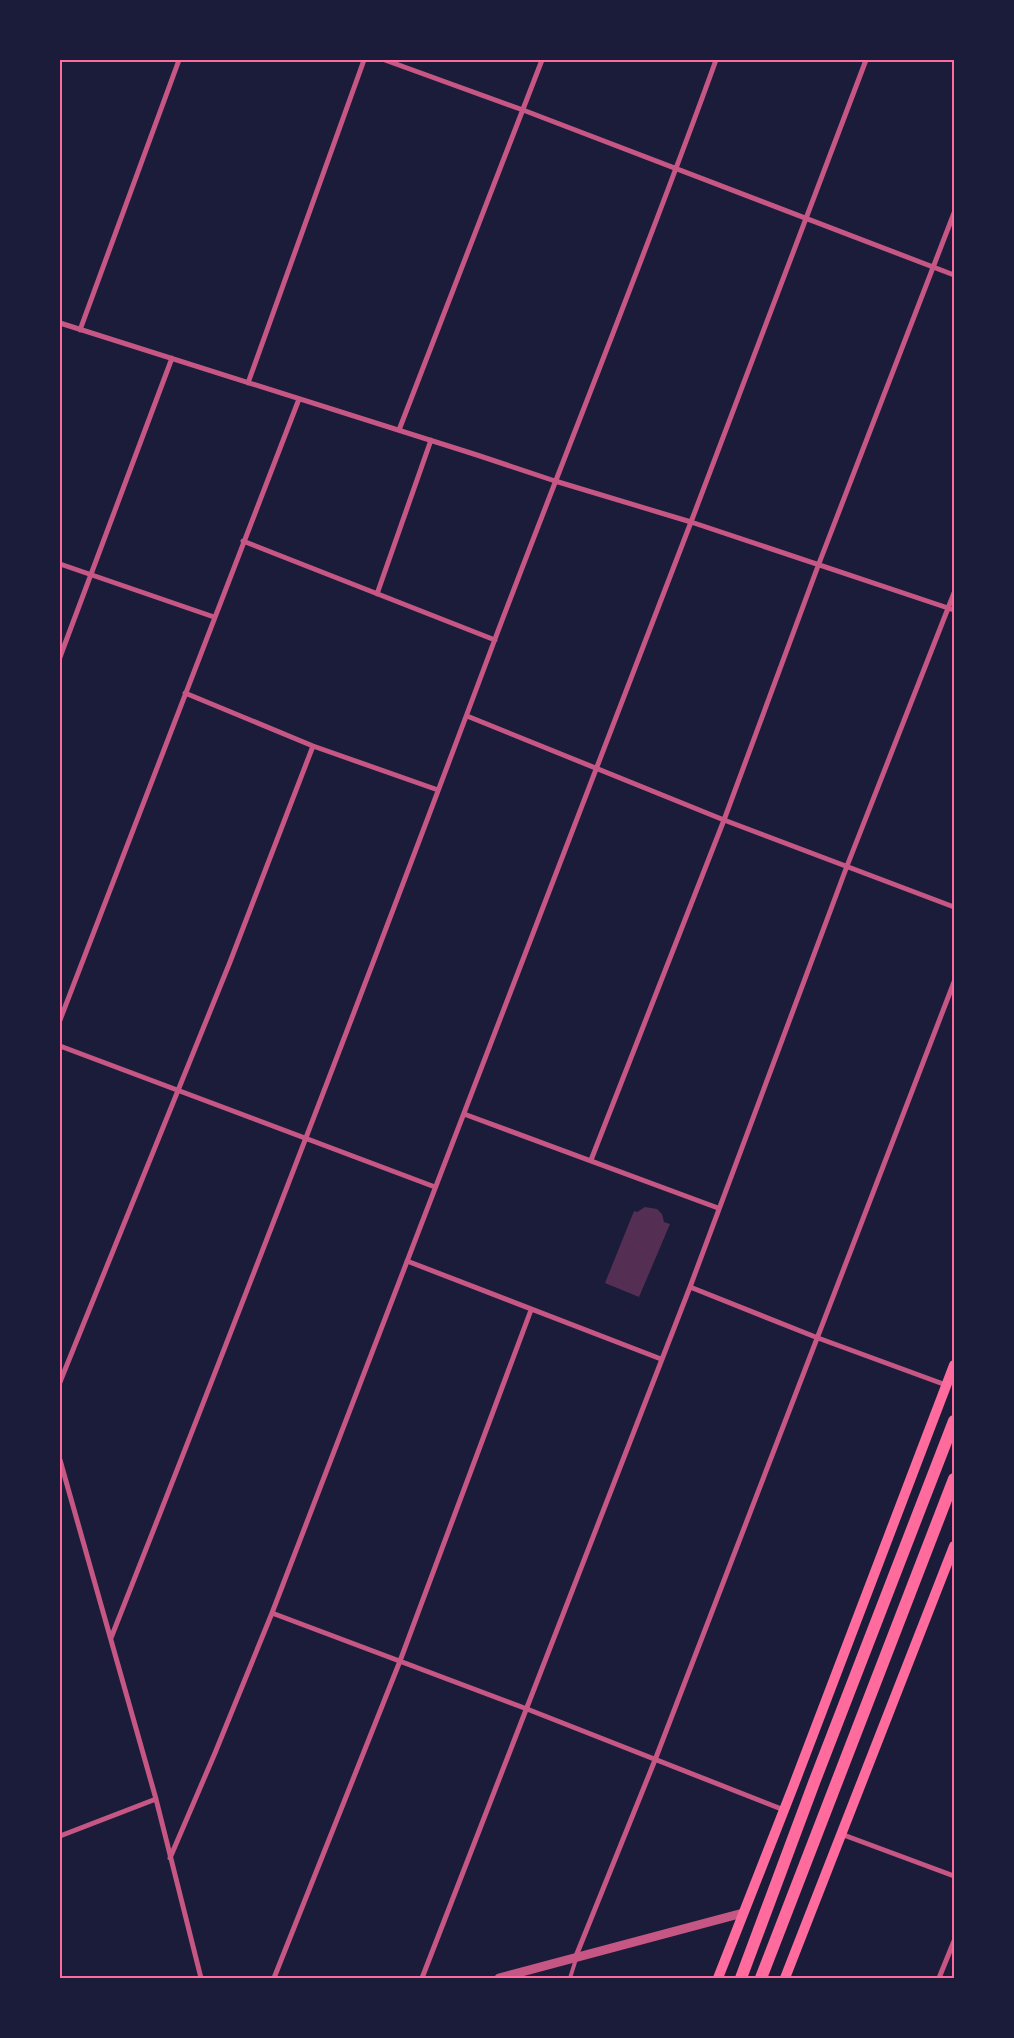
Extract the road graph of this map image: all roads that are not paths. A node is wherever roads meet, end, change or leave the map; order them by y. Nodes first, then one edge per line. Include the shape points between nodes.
1 (179, 60) edge
2 (364, 60) edge
3 (385, 60) edge
4 (542, 60) edge
5 (716, 60) edge
6 (866, 60) edge
7 (523, 110) junction
8 (677, 170) junction
9 (954, 212) edge
10 (805, 219) junction
11 (932, 267) junction
12 (954, 275) edge
13 (60, 324) edge
14 (80, 330) junction
15 (172, 358) junction
16 (248, 383) junction
17 (299, 398) junction
18 (399, 430) junction
19 (431, 440) junction
20 (555, 482) junction
21 (691, 522) junction
22 (243, 541) junction
23 (60, 564) edge
24 (818, 566) junction
25 (90, 575) junction
26 (954, 593) edge
27 (377, 594) junction
28 (951, 609) edge
29 (214, 617) junction
30 (495, 640) junction
31 (60, 657) edge
32 (185, 693) junction
33 (467, 716) junction
34 (313, 746) junction
35 (596, 768) junction
36 (438, 790) junction
37 (724, 820) junction
38 (847, 866) junction
39 (954, 907) edge
40 (954, 982) edge
41 (60, 1020) edge
42 (60, 1046) edge
43 (179, 1090) junction
44 (464, 1114) junction
45 (307, 1139) junction
46 (591, 1160) junction
47 (435, 1187) junction
48 (718, 1208) junction
49 (407, 1261) junction
50 (690, 1287) junction
51 (531, 1310) junction
52 (818, 1338) junction
53 (661, 1359) junction
54 (954, 1365) edge
55 (60, 1382) edge
56 (946, 1385) junction
57 (954, 1421) edge
58 (60, 1460) edge
59 (954, 1479) edge
60 (954, 1546) edge
61 (272, 1613) junction
62 (111, 1638) junction
63 (400, 1661) junction
64 (526, 1709) junction
65 (655, 1760) junction
66 (156, 1799) junction
67 (784, 1810) junction
68 (841, 1834) junction
69 (60, 1836) edge
70 (170, 1858) junction
71 (954, 1876) edge
72 (743, 1913) junction
73 (954, 1941) edge
74 (576, 1956) junction
75 (201, 1978) edge
76 (274, 1978) edge
77 (422, 1978) edge
78 (499, 1978) edge
79 (570, 1978) edge
80 (718, 1978) edge
81 (741, 1978) edge
82 (761, 1978) edge
83 (785, 1978) edge
84 (939, 1978) edge

1 - 14 street
2 - 16 street
3 - 7 street
4 - 7 street
5 - 8 street
6 - 10 street
7 - 8 street
7 - 18 street
8 - 10 street
8 - 20 street
9 - 11 street
10 - 11 street
10 - 21 street
11 - 12 street
11 - 24 street
13 - 14 street
14 - 15 street
15 - 16 street
15 - 25 street
16 - 17 street
17 - 18 street
17 - 22 street
18 - 19 street
19 - 20 street
19 - 27 street
20 - 21 street
20 - 30 street
21 - 24 street
21 - 35 street
22 - 27 street
22 - 29 street
23 - 25 street
24 - 28 street
24 - 37 street
25 - 29 street
25 - 31 street
26 - 28 street
27 - 30 street
28 - 38 street
29 - 32 street
30 - 33 street
32 - 34 street
32 - 41 street
33 - 35 street
33 - 36 street
34 - 36 street
34 - 43 street
35 - 37 street
35 - 44 street
36 - 45 street
37 - 38 street
37 - 46 street
38 - 39 street
38 - 48 street
40 - 52 street
42 - 43 street
43 - 45 street
43 - 55 street
44 - 46 street
44 - 47 street
45 - 47 street
45 - 62 street
46 - 48 street
47 - 49 street
48 - 50 street
49 - 51 street
49 - 61 street
50 - 52 street
50 - 53 street
51 - 53 street
51 - 63 street
52 - 56 street
52 - 65 street
53 - 64 street
54 - 56 main road
56 - 67 main road
57 - 81 highway
58 - 62 street
59 - 82 highway
60 - 68 main road
61 - 63 street
61 - 70 street
62 - 66 street
63 - 64 street
63 - 76 street
64 - 65 street
64 - 77 street
65 - 67 street
65 - 74 street
66 - 69 street
66 - 70 street
67 - 72 main road
68 - 71 street
68 - 83 main road
70 - 75 street
72 - 74 street
72 - 80 main road
73 - 84 street
74 - 78 street
74 - 79 lane

